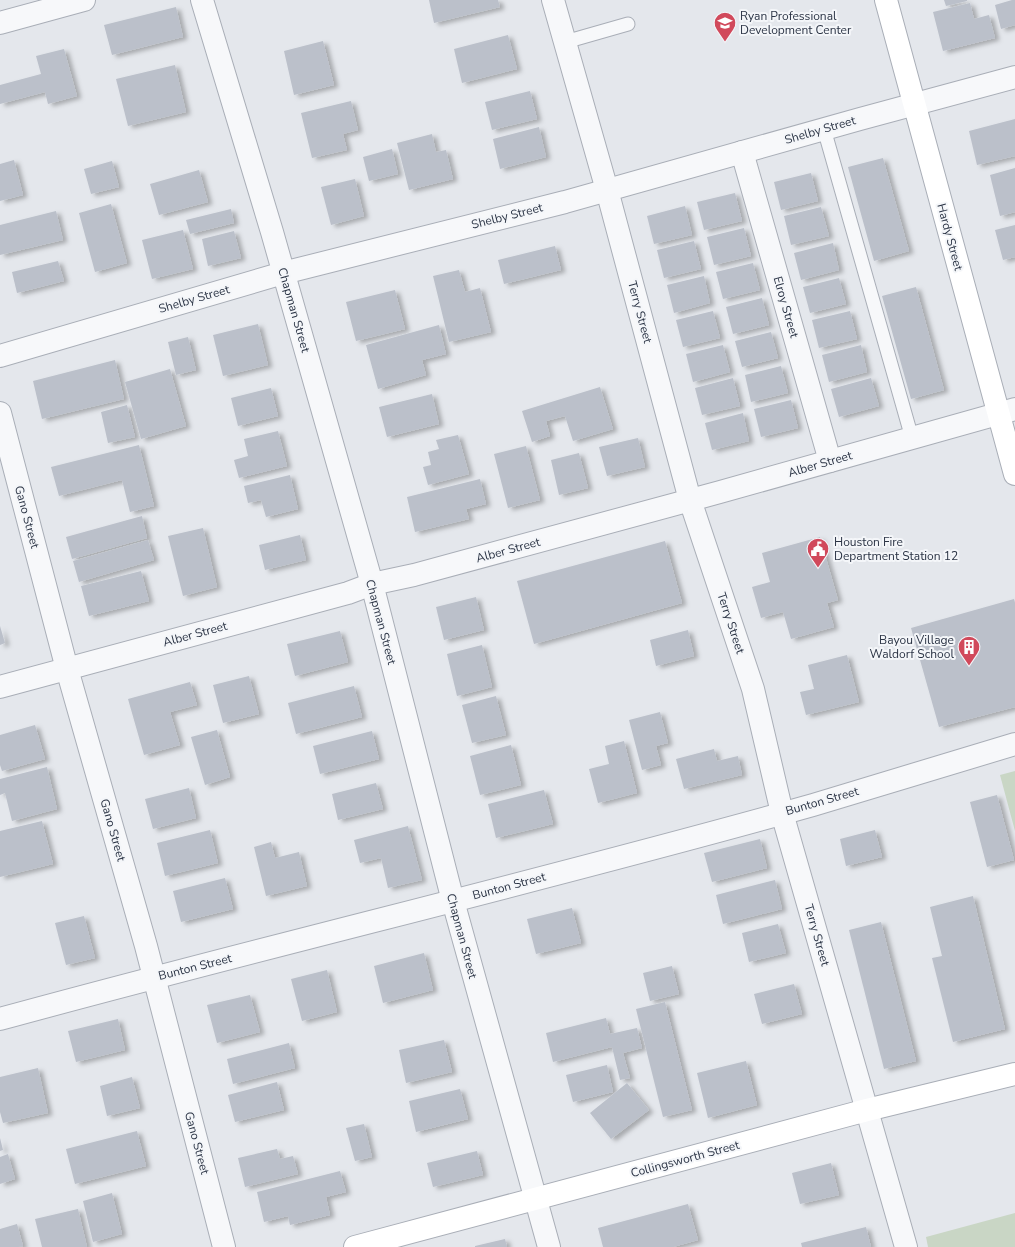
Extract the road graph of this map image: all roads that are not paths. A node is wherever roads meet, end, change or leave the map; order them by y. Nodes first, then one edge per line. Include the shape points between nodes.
1 (84, 0) edge
2 (202, 0) edge
3 (553, 0) edge
4 (886, 0) edge
5 (0, 23) edge
6 (628, 24) dead end
7 (565, 42) junction
8 (1015, 77) edge
9 (914, 104) junction
10 (824, 129) junction
11 (742, 152) junction
12 (607, 190) junction
13 (283, 273) junction
14 (0, 356) edge
15 (1007, 412) edge
16 (0, 413) edge
17 (912, 438) junction
18 (830, 461) junction
19 (1015, 474) edge
20 (690, 500) junction
21 (372, 584) junction
22 (67, 668) junction
23 (0, 687) edge
24 (1015, 744) edge
25 (782, 813) junction
26 (452, 901) junction
27 (154, 977) junction
28 (0, 1019) edge
29 (1015, 1074) edge
30 (867, 1110) junction
31 (535, 1199) junction
32 (224, 1247) edge
33 (355, 1247) edge
34 (549, 1247) edge
35 (906, 1247) edge

1 - 5 street
2 - 13 street, Chapman Street
3 - 7 street, Terry Street
4 - 9 main road, Hardy Street
6 - 7 lane
7 - 12 street, Terry Street
8 - 9 street, Shelby Street
9 - 10 street, Shelby Street
9 - 15 main road, Hardy Street
10 - 11 street, Shelby Street
10 - 17 lane
11 - 12 street, Shelby Street
11 - 18 street, Elroy Street
12 - 13 street, Shelby Street
12 - 20 street, Terry Street
13 - 14 street, Shelby Street
13 - 21 street, Chapman Street
15 - 17 street, Alber Street
15 - 19 main road, Hardy Street
16 - 22 street, Gano Street
17 - 18 street, Alber Street
18 - 20 street, Alber Street
20 - 21 street, Alber Street via 414,575
20 - 25 street, Terry Street via 753,689
21 - 22 street, Alber Street via 348,593
21 - 26 street, Chapman Street
22 - 23 street, Alber Street
22 - 27 street, Gano Street
24 - 25 street, Bunton Street
25 - 26 street, Bunton Street
25 - 30 street, Terry Street
26 - 27 street, Bunton Street
26 - 31 street, Chapman Street
27 - 28 street, Bunton Street
27 - 32 street, Gano Street
29 - 30 main road, Collingsworth Street
30 - 31 main road, Collingsworth Street
30 - 35 street, Terry Street
31 - 33 main road, Collingsworth Street
31 - 34 street, Chapman Street

